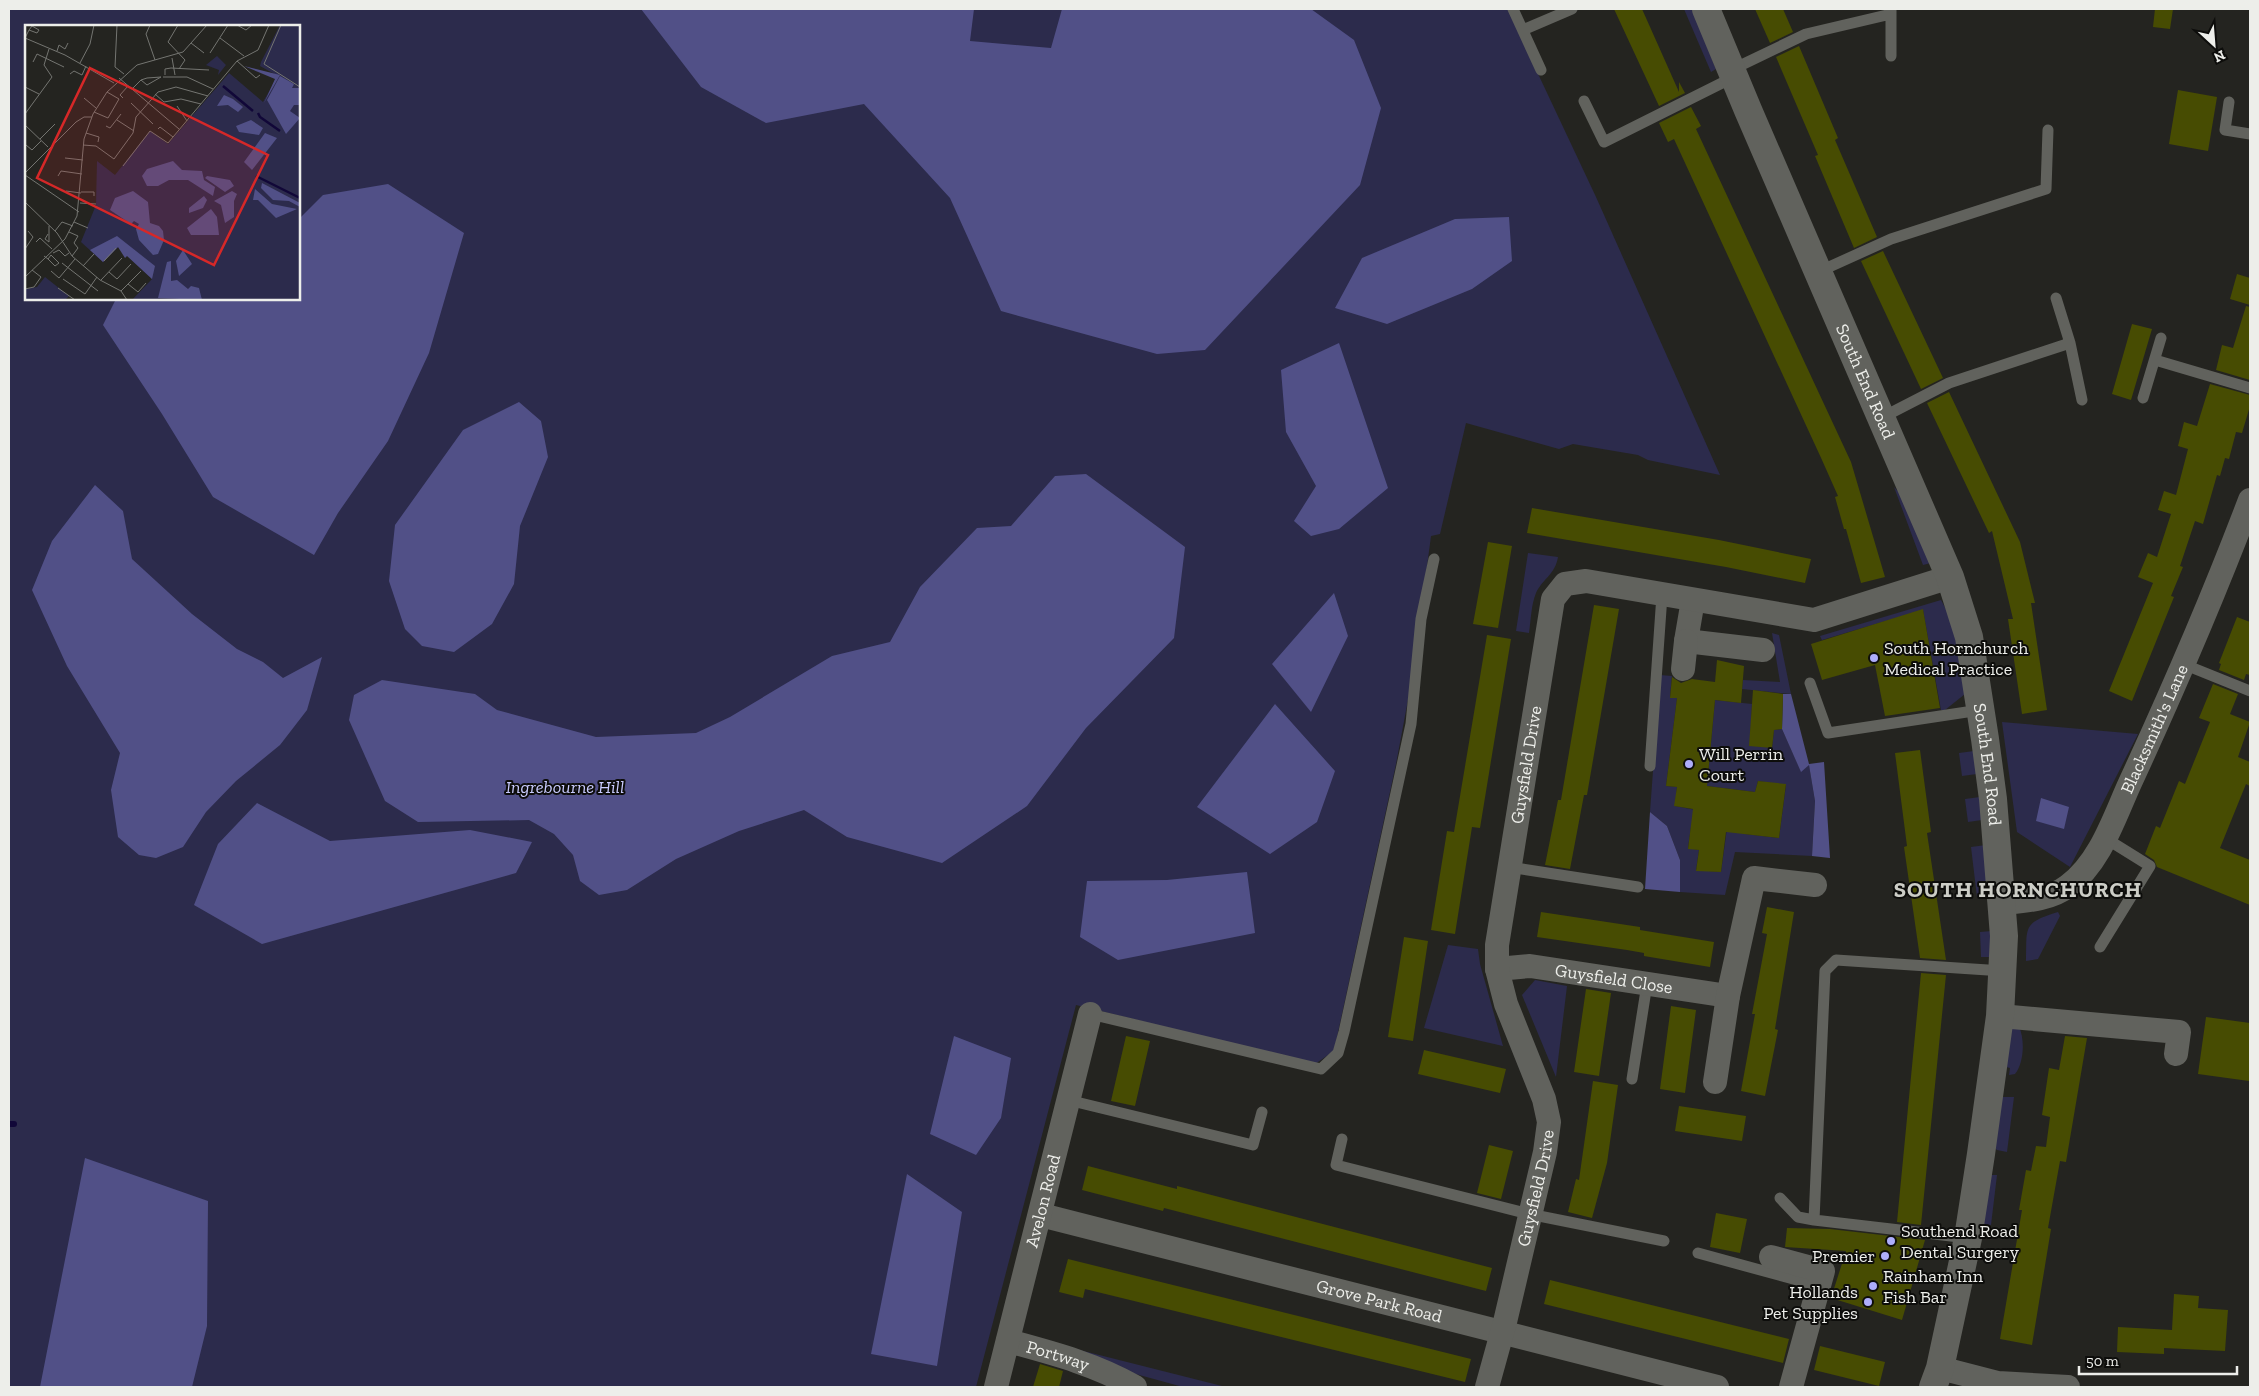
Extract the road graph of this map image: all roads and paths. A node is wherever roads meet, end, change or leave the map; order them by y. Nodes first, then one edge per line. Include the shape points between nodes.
1 (1513, 9) edge
2 (1572, 9) edge
3 (1706, 9) edge
4 (1891, 11) edge
5 (1523, 30) junction
6 (1891, 56) dead end
7 (1541, 70) dead end
8 (1732, 74) junction
9 (1584, 101) dead end
10 (2229, 102) dead end
11 (2048, 130) dead end
12 (2250, 134) edge
13 (1818, 272) junction
14 (2056, 298) dead end
15 (2161, 338) dead end
16 (2070, 343) junction
17 (2154, 360) junction
18 (2250, 388) edge
19 (2143, 398) dead end
20 (2082, 400) dead end
21 (1881, 418) junction
22 (2250, 500) edge
23 (1434, 559) dead end
24 (1950, 577) junction
25 (1662, 595) junction
26 (1693, 600) junction
27 (1686, 640) junction
28 (1763, 650) dead end
29 (2182, 664) junction
30 (1683, 669) dead end
31 (1810, 683) dead end
32 (2250, 691) edge
33 (1980, 710) junction
34 (1650, 766) dead end
35 (2104, 838) junction
36 (1509, 867) junction
37 (1815, 885) dead end
38 (1638, 887) dead end
39 (2003, 903) junction
40 (2100, 947) dead end
41 (1497, 969) junction
42 (2003, 971) junction
43 (1647, 984) junction
44 (1728, 996) junction
45 (1090, 1014) joint
46 (2000, 1016) junction
47 (2176, 1054) dead end
48 (1632, 1079) dead end
49 (1715, 1082) dead end
50 (1068, 1100) junction
51 (1262, 1112) dead end
52 (1342, 1139) dead end
53 (1780, 1198) dead end
54 (1529, 1214) junction
55 (1041, 1215) junction
56 (1814, 1220) junction
57 (1968, 1238) junction
58 (1664, 1241) dead end
59 (1698, 1254) dead end
60 (1770, 1257) dead end
61 (1818, 1286) junction
62 (1503, 1332) junction
63 (1008, 1341) junction
64 (1936, 1378) edge
65 (996, 1387) edge
66 (1135, 1387) edge
67 (1487, 1387) edge
68 (1717, 1387) edge
69 (1791, 1387) edge
70 (2068, 1387) edge

1 - 5 lane
2 - 5 lane
3 - 8 street, South End Road
4 - 6 lane
4 - 8 lane via 1806,34
5 - 7 lane
8 - 9 lane via 1604,142
8 - 13 street, South End Road
10 - 12 lane via 2225,130
11 - 13 lane via 2046,188 1891,239
13 - 21 street, South End Road
14 - 16 lane
15 - 17 lane
16 - 20 lane
16 - 21 lane via 1949,384
17 - 18 lane
17 - 19 lane
21 - 24 street, South End Road
22 - 29 street, Blacksmith's Lane
23 - 45 lane via 1421,619 1411,724 1338,1053 1321,1069
24 - 26 street, Guysfield Drive via 1814,620
24 - 33 street, South End Road via 1969,637
25 - 26 street, Guysfield Drive
25 - 34 lane
25 - 36 street, Guysfield Drive via 1586,581 1565,584 1553,598
26 - 27 street
27 - 28 street
27 - 30 street
29 - 32 lane
29 - 35 street, Blacksmith's Lane
31 - 33 lane via 1828,733
33 - 39 street, South End Road
35 - 39 street, Blacksmith's Lane via 2088,867 2068,887 2050,896
35 - 40 lane via 2150,866
36 - 38 lane
36 - 41 street, Guysfield Drive via 1497,945
37 - 44 street via 1754,878
39 - 42 street, South End Road
41 - 43 street, Guysfield Close via 1530,966
41 - 54 street, Guysfield Drive via 1506,1004 1544,1099 1549,1122
42 - 46 street, South End Road
42 - 56 lane via 1836,960 1825,971
43 - 44 street, Guysfield Close
43 - 48 lane
44 - 49 street
45 - 50 street, Avelon Road
46 - 47 street via 2179,1032
46 - 57 street, South End Road
50 - 51 lane via 1253,1145
50 - 55 street, Avelon Road
52 - 54 lane via 1336,1165
53 - 56 lane via 1798,1217
54 - 58 lane
54 - 62 street, Guysfield Drive
55 - 62 street, Grove Park Road
55 - 63 street, Avelon Road
56 - 57 lane
57 - 64 street, South End Road
59 - 61 lane
60 - 61 street via 1823,1271
61 - 69 street
62 - 67 street, Guysfield Drive
62 - 68 street, Grove Park Road
63 - 65 street, Avelon Road
63 - 66 street, Portway via 1078,1361
64 - 70 street

